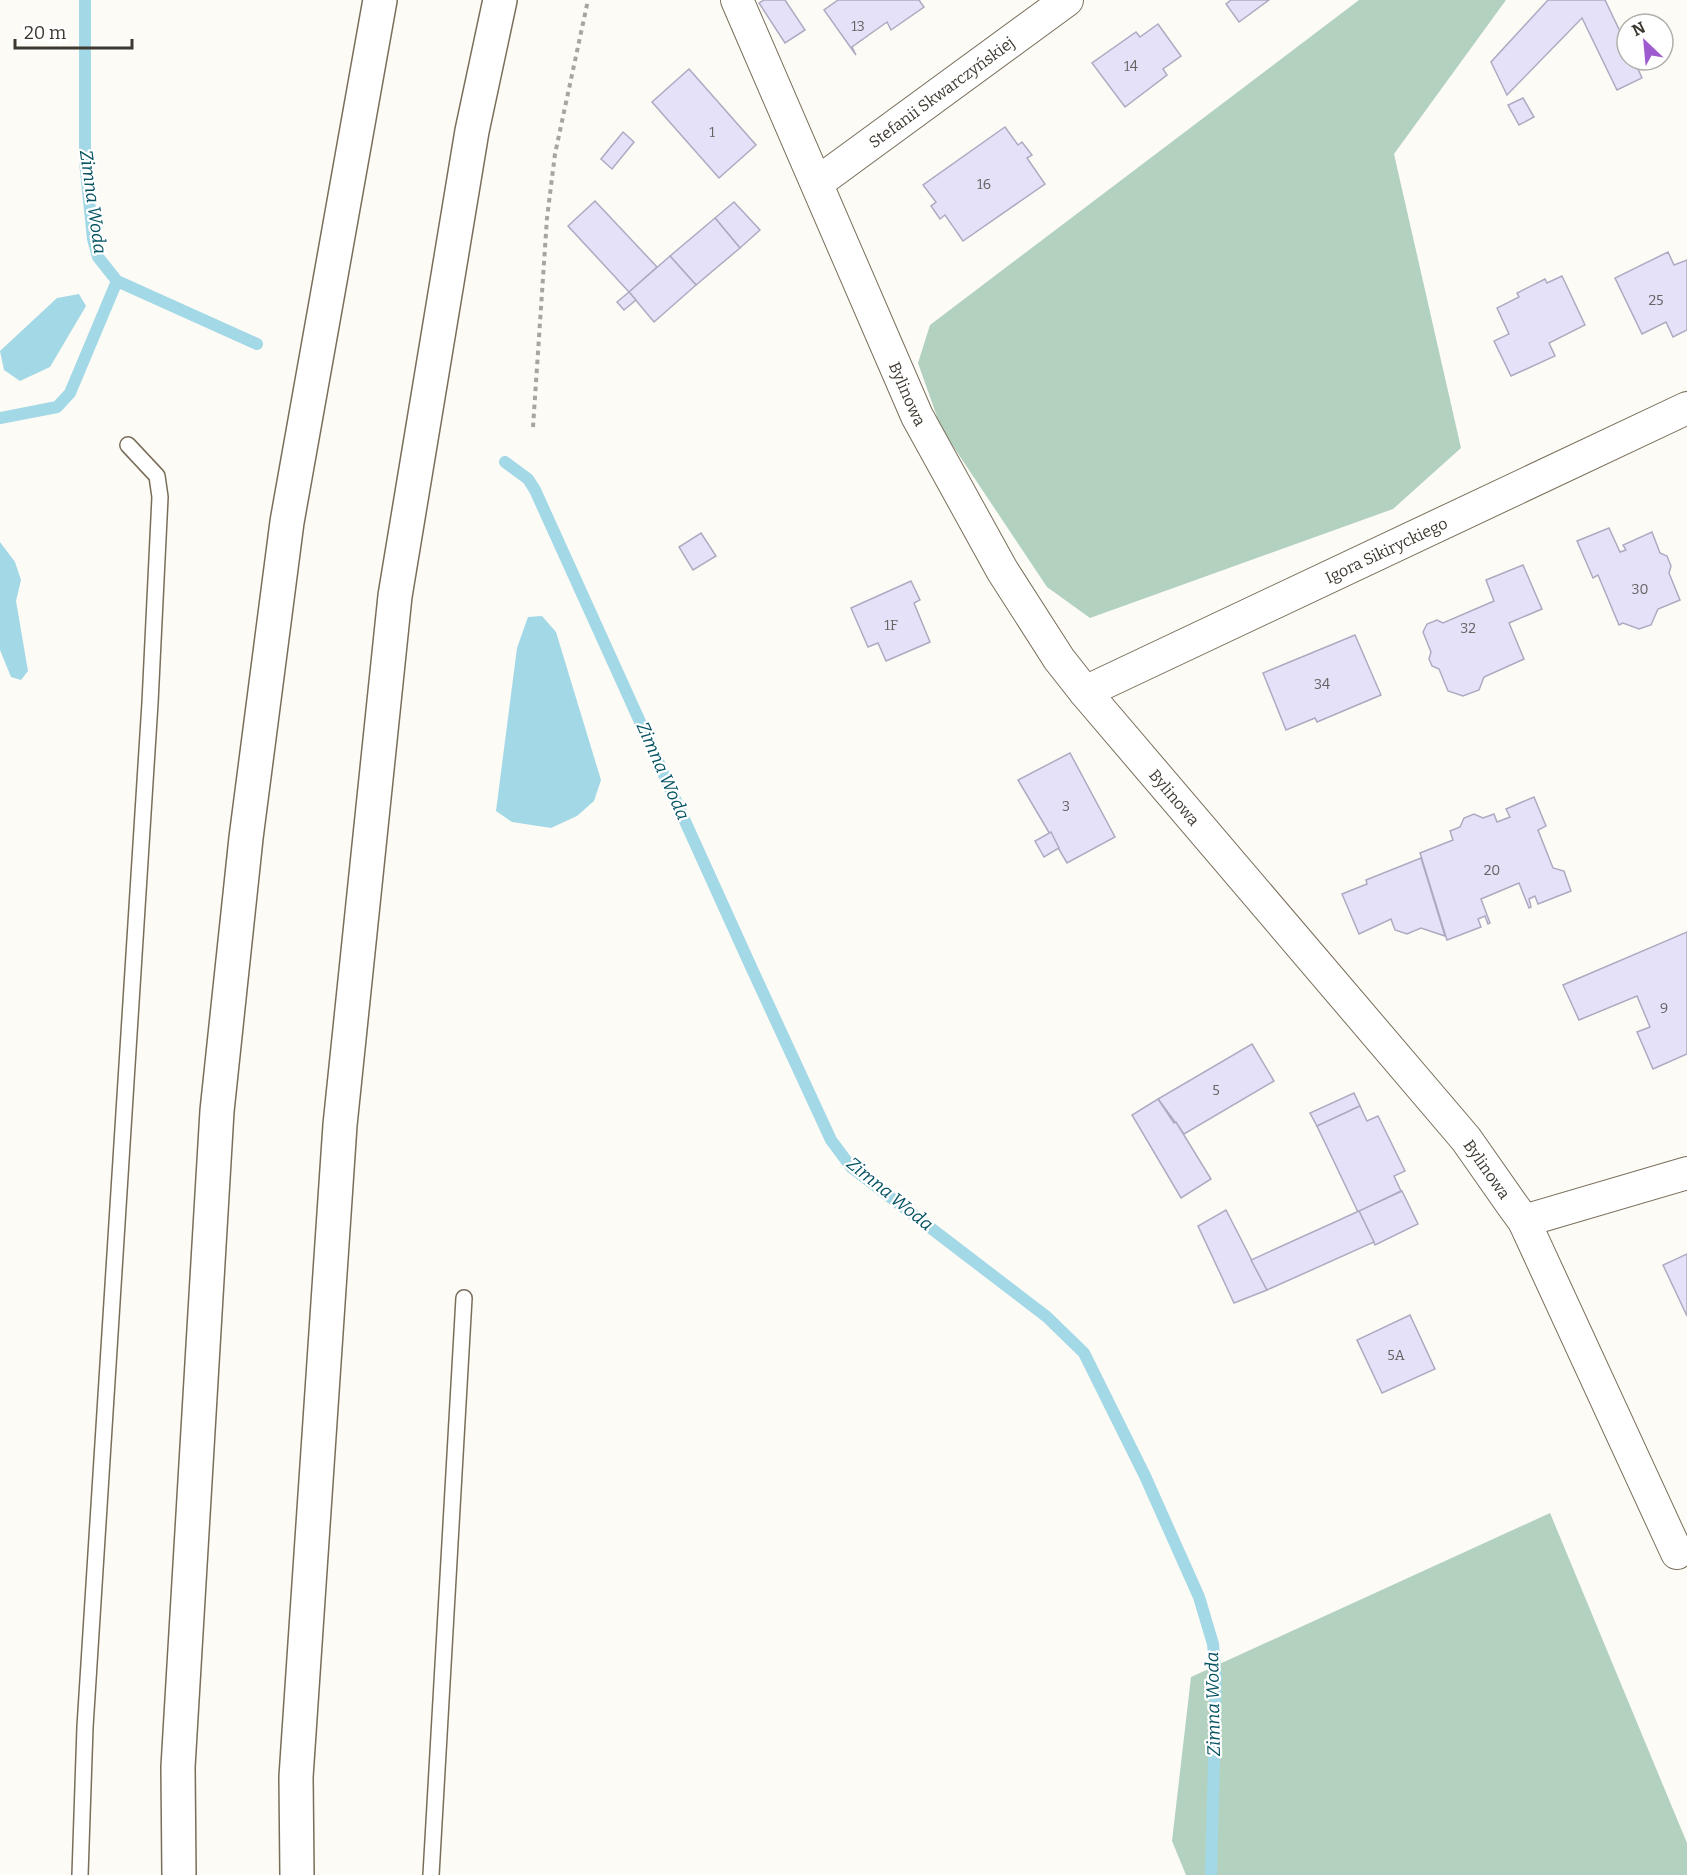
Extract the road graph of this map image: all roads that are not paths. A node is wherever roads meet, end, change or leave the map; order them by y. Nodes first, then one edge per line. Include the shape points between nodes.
1 (380, 0) edge
2 (500, 0) edge
3 (737, 0) edge
4 (1067, 0) edge
5 (817, 183) junction
6 (1687, 408) edge
7 (129, 445) dead end
8 (1085, 692) junction
9 (1687, 1173) edge
10 (1524, 1221) junction
11 (464, 1298) dead end
12 (1677, 1553) dead end
13 (80, 1875) edge
14 (179, 1875) edge
15 (297, 1875) edge
16 (431, 1875) edge

1 - 14 highway via 287,522 246,838 218,1099 178,1767
2 - 15 highway via 472,131 393,619 340,1125 296,1777
3 - 5 street, Bylinowa
4 - 5 street, Stefanii Skwarczyńskiej
5 - 8 street, Bylinowa via 916,416 1002,570
6 - 8 street, Igora Sikiryckiego
7 - 13 lane via 157,476 160,497 85,1727
8 - 10 street, Bylinowa via 1466,1139
9 - 10 street
10 - 12 street, Bylinowa
11 - 16 lane

